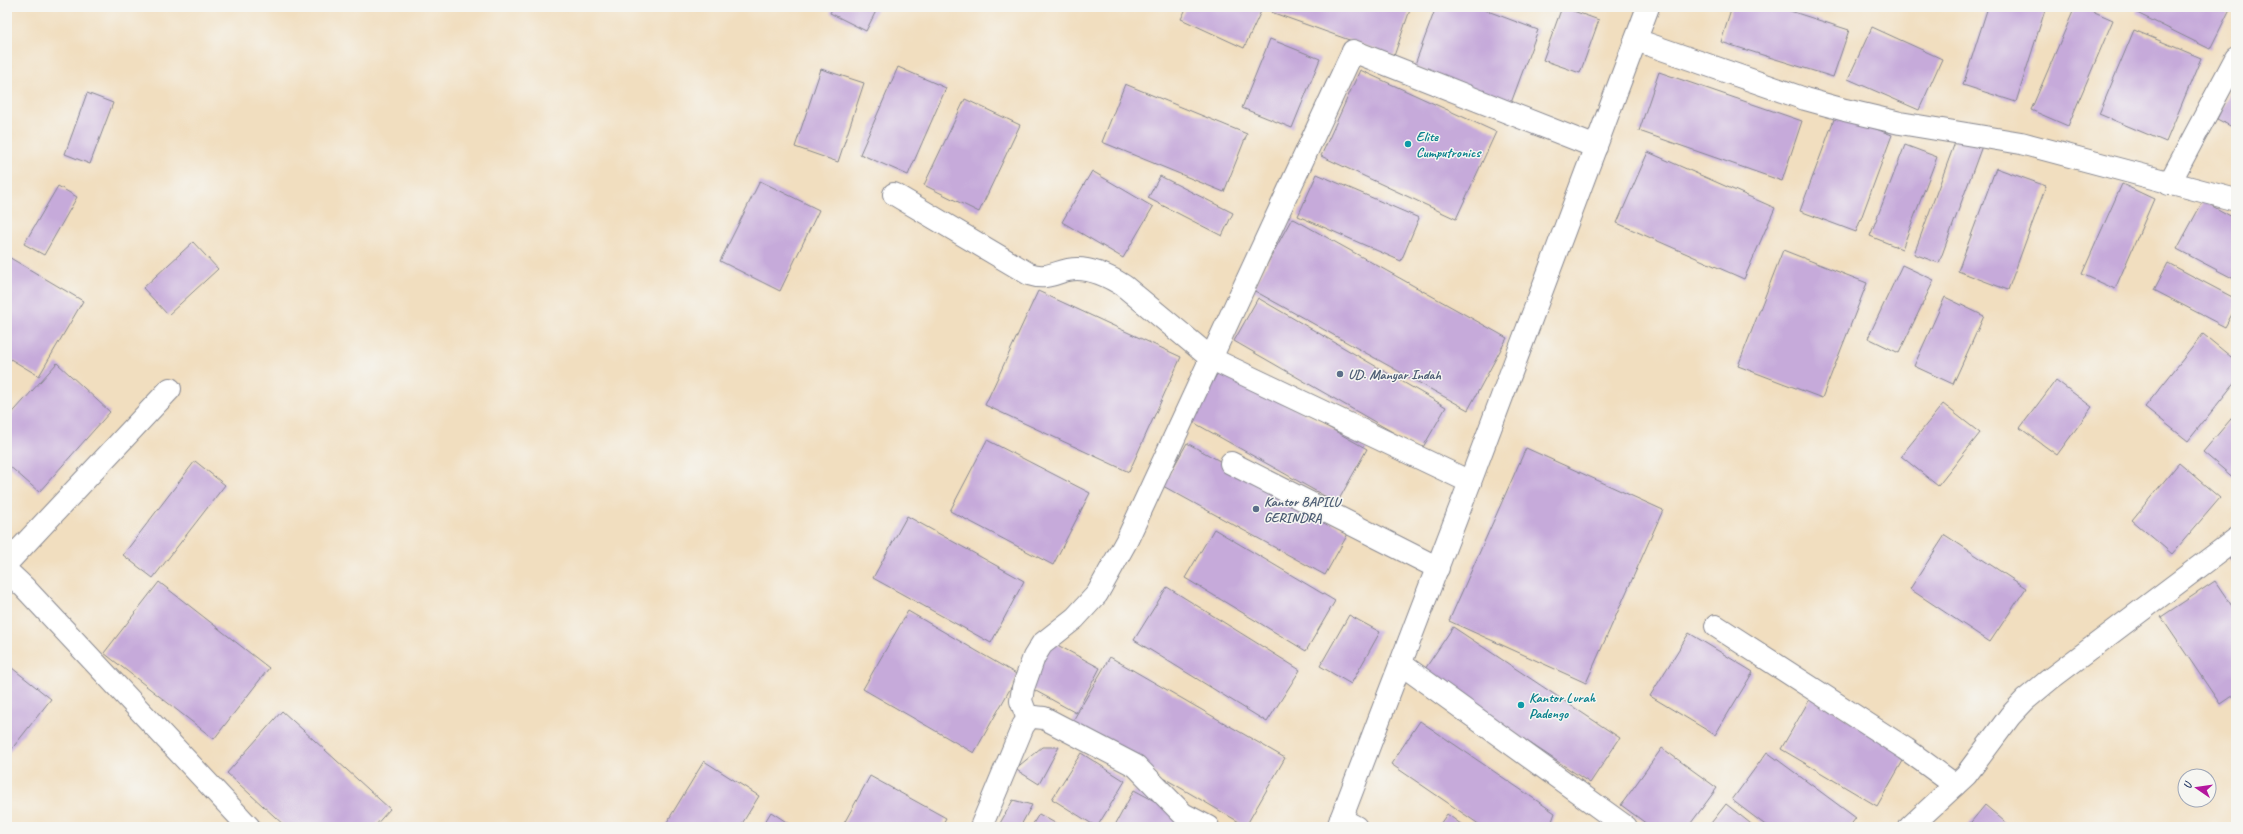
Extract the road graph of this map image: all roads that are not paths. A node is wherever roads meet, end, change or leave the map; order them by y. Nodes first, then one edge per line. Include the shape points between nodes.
1 (1648, 7) edge
2 (1636, 40) junction
3 (2236, 58) edge
4 (1596, 147) junction
5 (2169, 184) junction
6 (894, 194) dead end
7 (2236, 200) edge
8 (1212, 359) junction
9 (170, 389) dead end
10 (1231, 463) dead end
11 (1470, 482) junction
12 (2236, 539) edge
13 (7, 563) edge
14 (1438, 568) junction
15 (7, 572) edge
16 (1716, 626) dead end
17 (1401, 664) junction
18 (1028, 719) junction
19 (1955, 785) junction
20 (1345, 824) edge
21 (248, 827) edge
22 (981, 827) edge
23 (1208, 827) edge
24 (1626, 827) edge
25 (1910, 827) edge

1 - 2 street
2 - 4 street
2 - 5 street via 1805,99 1845,110 1900,123 2021,143
3 - 5 street
4 - 8 street via 1353,51
4 - 11 street
5 - 7 street
6 - 8 street via 1029,274 1045,278 1077,269 1110,277
8 - 11 street
8 - 18 street via 1127,540 1097,594 1075,618 1042,644 1034,657 1021,701
9 - 13 street
10 - 14 street
11 - 14 street
12 - 19 street via 2025,700 2010,716 1980,758
14 - 17 street
15 - 21 street
16 - 19 street via 1906,749
17 - 20 street
17 - 24 street
18 - 22 street
18 - 23 street via 1044,718 1136,766 1183,814
19 - 25 street

